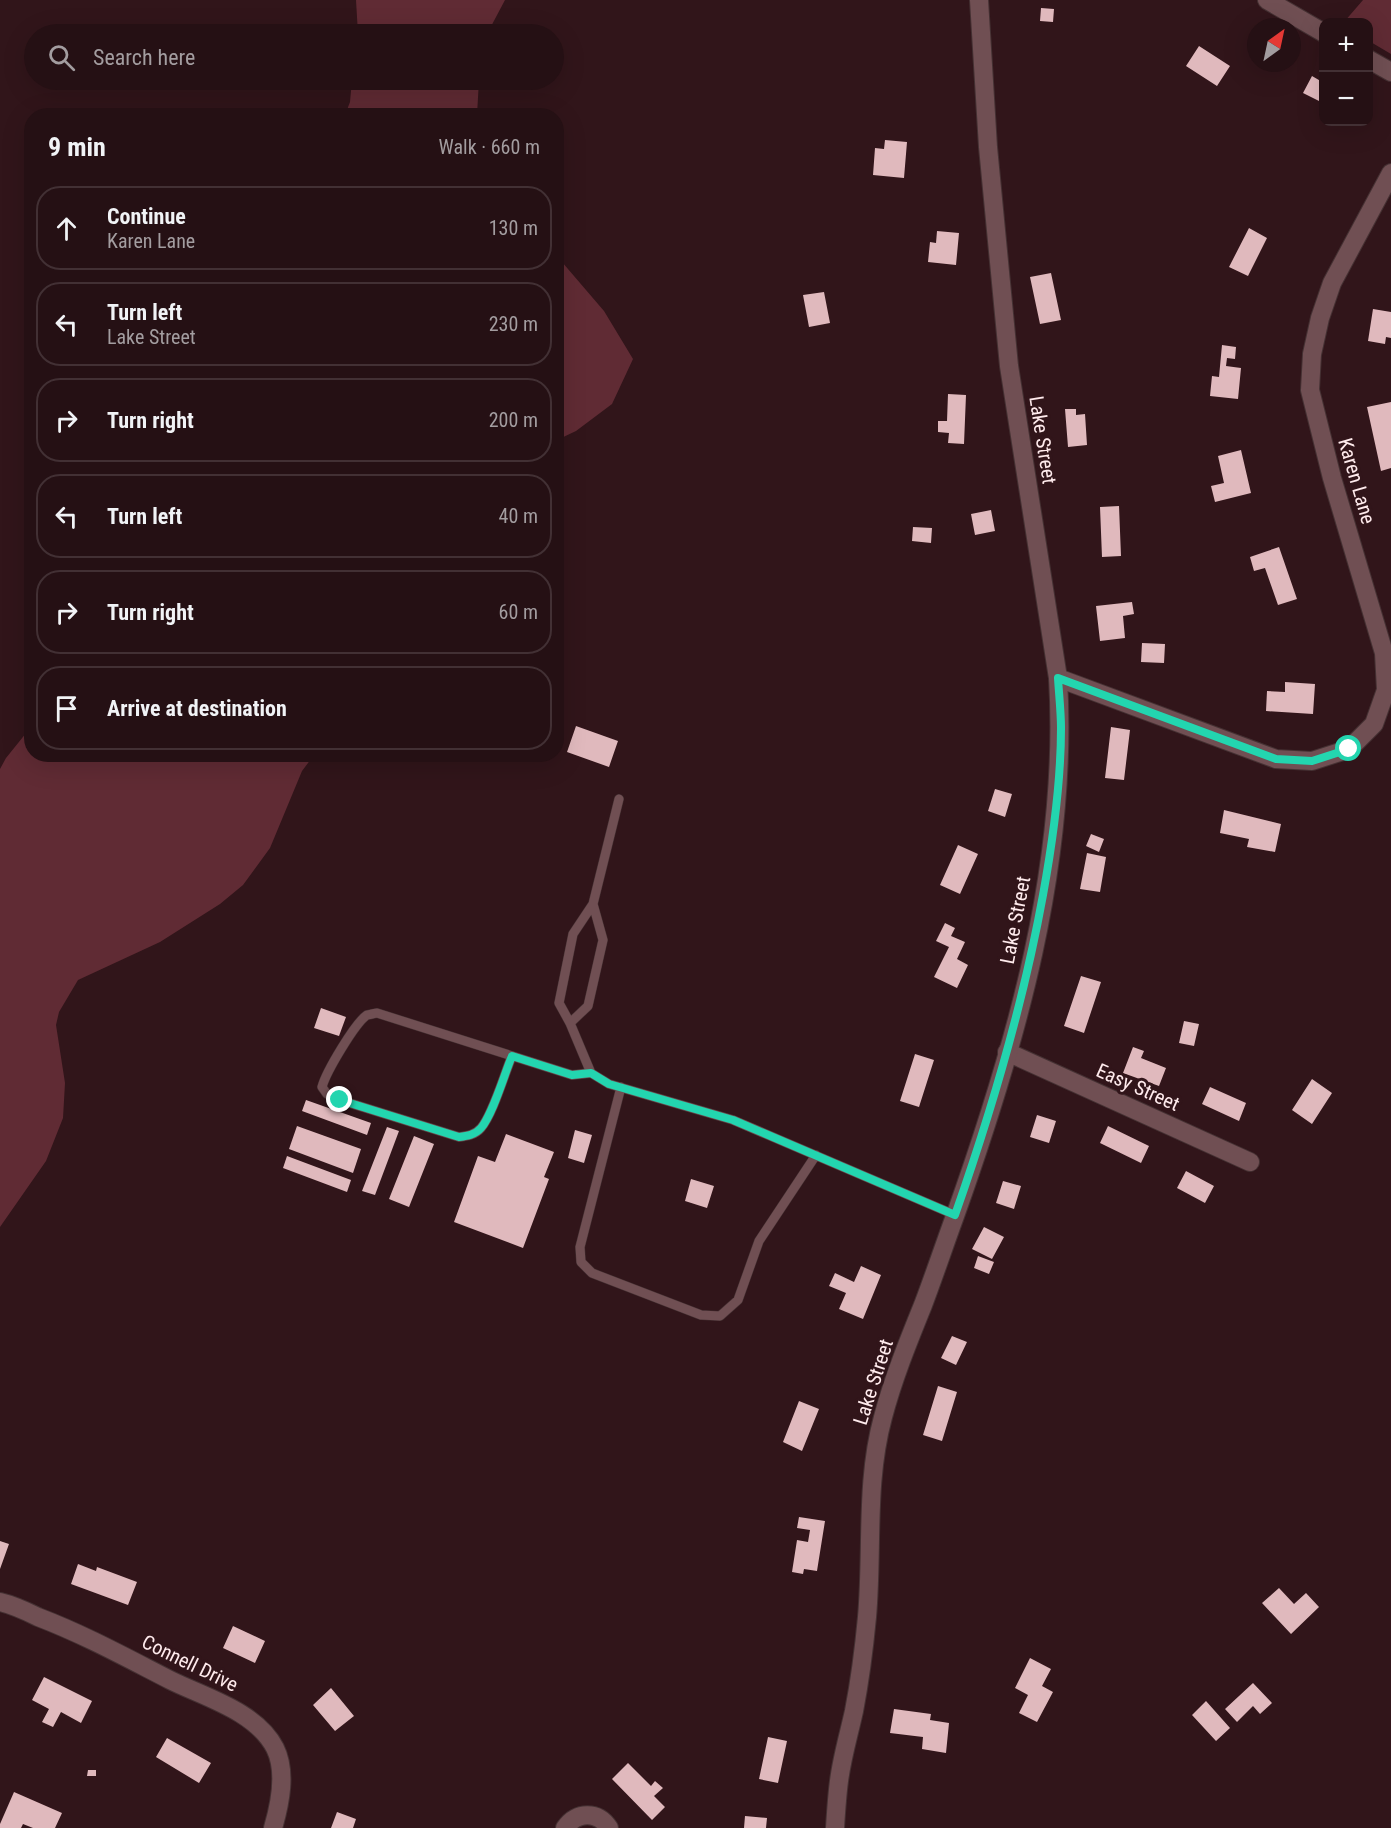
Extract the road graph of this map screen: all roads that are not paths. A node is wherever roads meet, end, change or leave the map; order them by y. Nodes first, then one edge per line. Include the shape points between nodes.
1 (979, 0) edge
2 (1267, 0) edge
3 (1319, 31) edge
4 (1373, 62) edge
5 (1391, 72) edge
6 (1391, 173) edge
7 (1058, 678) junction
8 (619, 798) dead end
9 (593, 904) junction
10 (570, 1023) junction
11 (1007, 1052) junction
12 (512, 1056) junction
13 (591, 1073) junction
14 (621, 1087) junction
15 (816, 1155) junction
16 (1250, 1162) dead end
17 (955, 1215) junction
18 (0, 1602) edge
19 (273, 1828) edge
20 (565, 1828) edge
21 (609, 1828) edge
22 (835, 1828) edge

1 - 7 street, Lake Street via 988,147 1009,366
2 - 3 street
4 - 5 street
6 - 7 street, Karen Lane via 1332,284 1312,354 1310,390 1384,653 1386,690 1374,724 1349,749 1312,761 1276,759
7 - 11 street, Lake Street via 1061,729 1053,834 1030,963
8 - 9 lane
9 - 10 lane via 573,934 559,1003
9 - 10 lane via 603,940 588,1006
10 - 13 lane
11 - 16 street, Easy Street
11 - 17 street, Lake Street
12 - 12 lane via 377,1013 359,1024 326,1074 322,1087 340,1100 459,1137 471,1136 489,1114
12 - 13 lane via 572,1075
13 - 14 lane
14 - 15 lane via 733,1120
14 - 15 lane via 579,1247 581,1262 607,1281 701,1316 720,1316 738,1300 759,1241
15 - 17 lane
17 - 22 street, Lake Street via 900,1364 875,1452 866,1626 839,1779
18 - 19 street, Connell Drive via 106,1646 237,1712 266,1734 276,1749 282,1772
20 - 21 street via 574,1818 588,1814 602,1819

